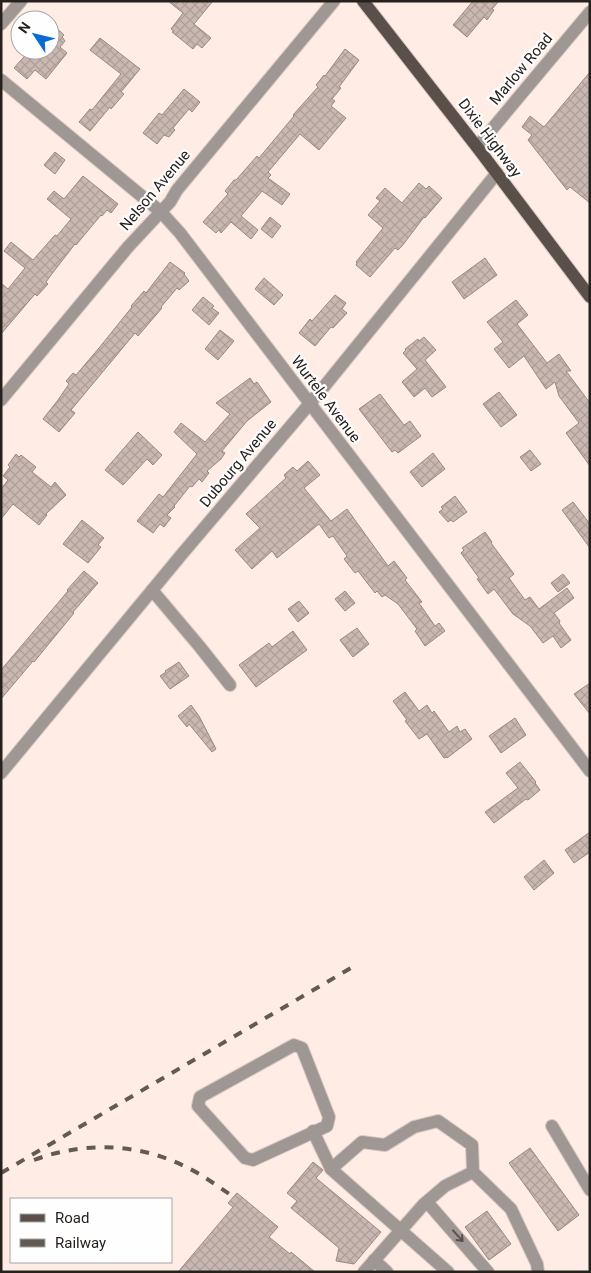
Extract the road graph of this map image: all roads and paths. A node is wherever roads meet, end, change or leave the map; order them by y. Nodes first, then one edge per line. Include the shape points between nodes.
1 (21, 1) edge
2 (334, 1) edge
3 (363, 1) edge
4 (590, 12) edge
5 (1, 24) edge
6 (1, 80) edge
7 (477, 147) junction
8 (496, 173) junction
9 (161, 212) junction
10 (590, 297) edge
11 (1, 400) edge
12 (310, 403) junction
13 (152, 590) junction
14 (230, 684) dead end
15 (590, 771) edge
16 (1, 773) edge
17 (552, 1126) dead end
18 (313, 1131) junction
19 (331, 1169) junction
20 (473, 1172) junction
21 (590, 1190) edge
22 (427, 1202) junction
23 (401, 1230) junction
24 (374, 1260) junction
25 (364, 1272) edge
26 (387, 1272) edge
27 (448, 1272) edge
28 (488, 1272) edge
29 (538, 1272) edge

1 - 5 street
2 - 9 street, Nelson Avenue
3 - 7 main road, Dixie Highway
4 - 7 street, Marlow Road
6 - 9 street, Wurtele Avenue
7 - 8 main road, Dixie Highway
8 - 10 main road, Dixie Highway
8 - 12 street, Dubourg Avenue
9 - 11 street, Nelson Avenue
9 - 12 street, Wurtele Avenue
12 - 13 street, Dubourg Avenue
12 - 15 street, Wurtele Avenue
13 - 14 street
13 - 16 street, Dubourg Avenue
17 - 21 street
18 - 18 street via 327,1126 329,1117 302,1048 294,1045 200,1097 198,1106 245,1158 253,1160
18 - 19 street
19 - 20 street via 362,1142 385,1145 414,1127 438,1121 472,1145
19 - 23 street
20 - 22 street via 445,1186
20 - 29 street via 511,1209
22 - 23 street
22 -> 28 street
23 - 24 street
23 - 27 street
24 - 25 street
24 - 26 street

